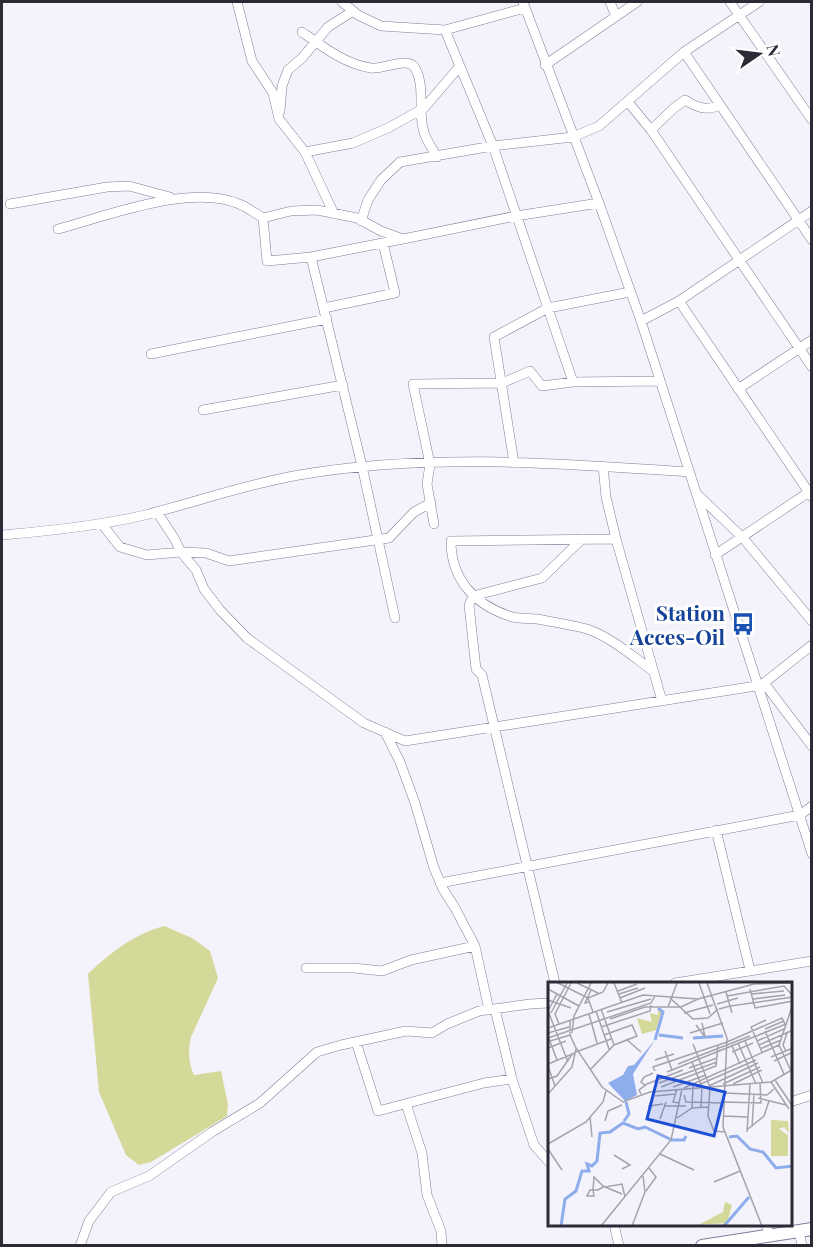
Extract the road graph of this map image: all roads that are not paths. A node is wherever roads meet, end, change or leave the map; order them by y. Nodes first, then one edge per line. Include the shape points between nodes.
1 (237, 2) edge
2 (342, 2) edge
3 (610, 2) edge
4 (637, 2) edge
5 (730, 2) edge
6 (759, 2) edge
7 (524, 5) edge
8 (353, 11) junction
9 (739, 15) junction
10 (616, 16) junction
11 (445, 30) junction
12 (302, 32) dead end
13 (316, 42) junction
14 (684, 52) junction
15 (460, 66) junction
16 (545, 66) junction
17 (628, 102) junction
18 (720, 105) junction
19 (420, 110) junction
20 (279, 119) junction
21 (812, 120) edge
22 (651, 130) junction
23 (573, 137) junction
24 (493, 146) junction
25 (305, 152) junction
26 (437, 157) junction
27 (173, 198) junction
28 (599, 203) junction
29 (10, 204) dead end
30 (812, 211) edge
31 (334, 214) junction
32 (516, 216) junction
33 (263, 218) junction
34 (798, 220) junction
35 (361, 221) junction
36 (58, 229) dead end
37 (403, 239) junction
38 (812, 240) edge
39 (383, 243) junction
40 (311, 257) junction
41 (739, 261) junction
42 (630, 292) junction
43 (679, 301) junction
44 (324, 308) junction
45 (548, 308) junction
46 (327, 319) junction
47 (640, 321) junction
48 (812, 340) edge
49 (799, 348) junction
50 (151, 354) dead end
51 (812, 367) edge
52 (658, 381) junction
53 (573, 382) junction
54 (502, 383) junction
55 (343, 385) junction
56 (738, 389) junction
57 (203, 410) dead end
58 (514, 463) junction
59 (430, 464) junction
60 (362, 466) junction
61 (603, 466) junction
62 (688, 472) junction
63 (695, 491) junction
64 (810, 493) edge
65 (430, 503) junction
66 (157, 512) junction
67 (102, 524) junction
68 (434, 524) dead end
69 (2, 535) edge
70 (743, 538) junction
71 (582, 539) junction
72 (616, 539) junction
73 (379, 541) junction
74 (181, 552) junction
75 (715, 555) junction
76 (473, 596) junction
77 (395, 618) dead end
78 (812, 621) edge
79 (812, 645) edge
80 (653, 671) junction
81 (760, 684) junction
82 (662, 701) junction
83 (494, 728) junction
84 (385, 732) junction
85 (812, 746) edge
86 (812, 806) edge
87 (800, 815) junction
88 (716, 830) junction
89 (812, 854) edge
90 (527, 866) junction
91 (440, 883) junction
92 (475, 946) junction
93 (812, 961) edge
94 (306, 968) dead end
95 (750, 970) junction
96 (700, 981) edge
97 (555, 982) edge
98 (548, 1003) edge
99 (492, 1009) junction
100 (356, 1042) junction
101 (512, 1080) junction
102 (812, 1095) edge
103 (792, 1101) edge
104 (406, 1104) junction
105 (548, 1161) edge
106 (614, 1226) edge
107 (768, 1230) edge
108 (805, 1230) edge
109 (80, 1245) edge
110 (442, 1245) edge
111 (619, 1245) edge
112 (702, 1245) edge
113 (802, 1245) edge

1 - 20 street via 252,61 273,93
2 - 8 street
3 - 10 street
4 - 10 street
5 - 9 street
6 - 9 street
7 - 11 street
7 - 16 street
8 - 11 street via 381,26
8 - 13 street via 328,27
9 - 14 street
9 - 21 street
10 - 16 street
11 - 15 street
12 - 13 street
13 - 19 street via 359,65 375,68 411,64 420,87
13 - 20 street via 288,70 282,86
14 - 17 street
14 - 18 street
15 - 19 street
15 - 24 street
16 - 23 street
17 - 22 street
17 - 23 street via 599,126
18 - 22 street via 698,108 685,100
18 - 34 street
19 - 25 street via 353,143
19 - 26 street via 424,133
20 - 25 street
22 - 41 street
23 - 24 street
23 - 28 street
24 - 26 street
24 - 32 street
25 - 31 street
26 - 35 street via 400,162 381,180
27 - 29 street via 129,186
27 - 33 street via 212,197 238,203
27 - 36 street
28 - 32 street
28 - 42 street
30 - 34 street
31 - 33 street via 291,211
31 - 35 street
32 - 37 street
32 - 45 street
33 - 40 street via 267,261
34 - 38 street
34 - 41 street
35 - 37 street
37 - 39 street
39 - 40 street
39 - 44 street via 395,293
40 - 44 street
41 - 43 street
41 - 49 street
42 - 45 street
42 - 47 street
43 - 47 street
43 - 56 street
44 - 46 street
45 - 53 street
45 - 54 street via 494,337
46 - 50 street
46 - 55 street
47 - 52 street
48 - 49 street
49 - 51 street
49 - 56 street
52 - 53 street
52 - 62 street
53 - 54 street via 542,386 530,371
54 - 58 street
54 - 59 street via 413,384
55 - 57 street
55 - 60 street
56 - 64 street
58 - 59 street
58 - 61 street
59 - 60 street
59 - 65 street
60 - 66 street via 262,483
60 - 73 street
61 - 62 street
61 - 72 street
62 - 63 street
63 - 70 street
63 - 75 street
64 - 70 street
65 - 68 street
65 - 73 street via 414,512 389,538
66 - 67 street
66 - 74 street
67 - 69 street
67 - 74 street via 120,547 147,555
70 - 75 street
70 - 78 street
71 - 72 street
71 - 76 street via 542,578
71 - 76 street via 452,541 451,556 459,579
72 - 80 street
73 - 74 street via 230,561 206,552
73 - 77 street
74 - 84 street via 220,610 247,638 364,723
75 - 81 street
76 - 80 street via 511,616 588,630 609,639
76 - 83 street via 469,605 476,669 482,675
79 - 81 street
80 - 82 street
81 - 82 street
81 - 85 street
81 - 87 street
82 - 83 street
83 - 84 street via 405,741
83 - 90 street
84 - 91 street via 404,772
86 - 87 street
87 - 88 street
87 - 89 street
88 - 90 street
88 - 95 street
90 - 91 street
90 - 97 street
91 - 92 street
92 - 94 street via 411,960 382,971
92 - 99 street
93 - 95 street
95 - 96 street
98 - 99 street
99 - 100 street via 463,1017 432,1033 406,1031
99 - 101 street
100 - 104 street via 378,1112
100 - 109 street via 317,1052 260,1103 149,1176 111,1192 89,1221
101 - 104 street via 484,1083
101 - 105 street via 534,1145
102 - 103 street
104 - 110 street via 422,1153 427,1195 441,1231
106 - 111 street
107 - 108 main road
107 - 112 main road
108 - 113 street

